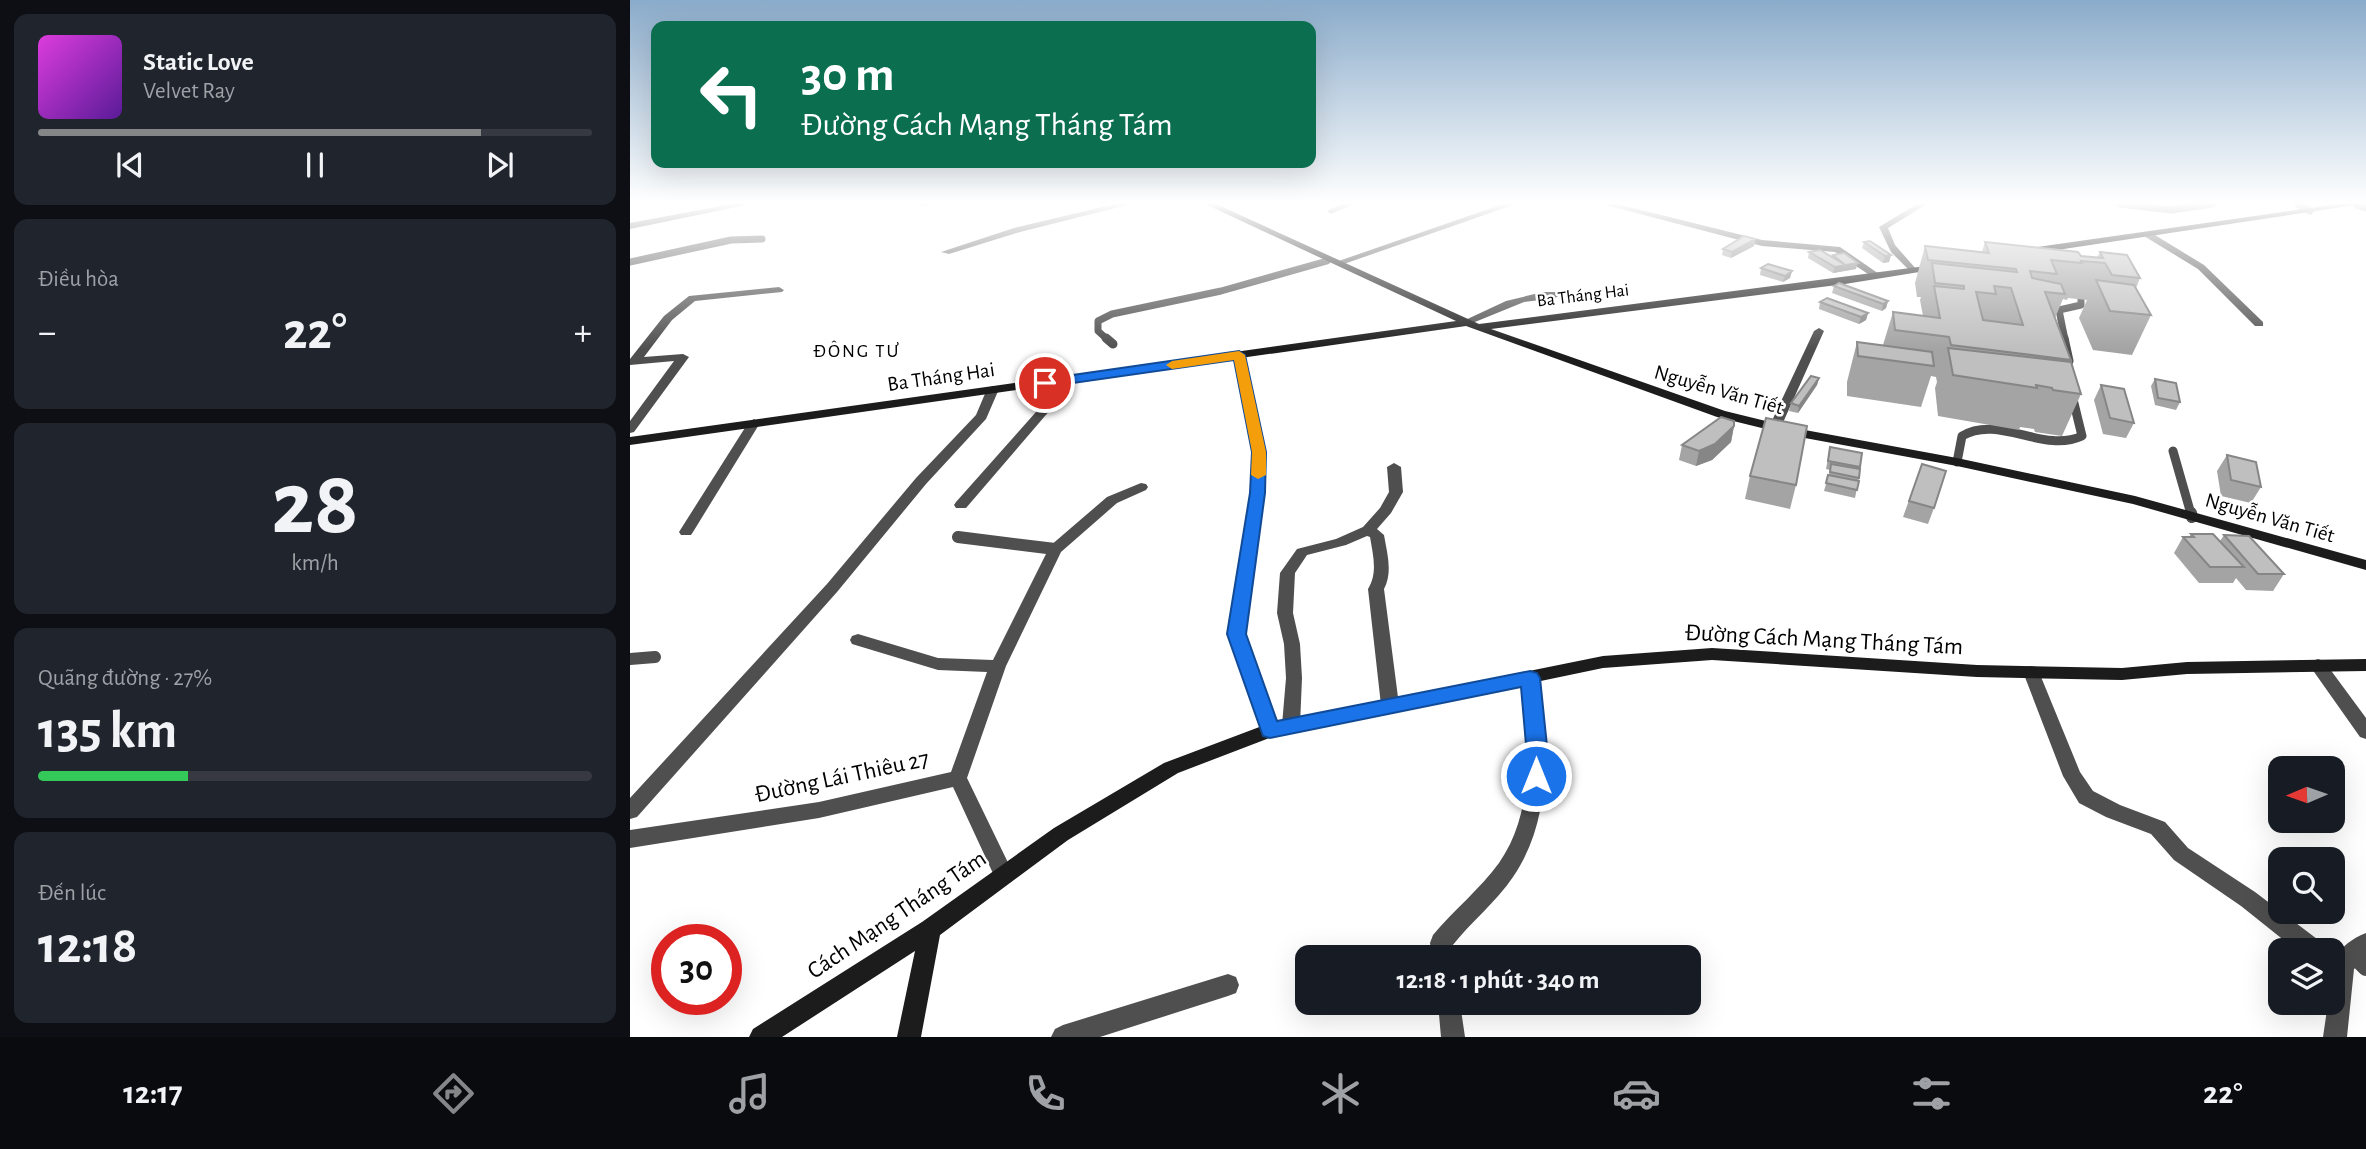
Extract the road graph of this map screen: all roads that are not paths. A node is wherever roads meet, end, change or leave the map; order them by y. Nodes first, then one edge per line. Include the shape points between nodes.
1 (674, 252) edge
2 (1312, 252) edge
3 (1363, 252) edge
4 (1842, 252) edge
5 (1896, 252) edge
6 (2025, 252) edge
7 (2028, 252) edge
8 (2180, 252) edge
9 (2015, 254) edge
10 (2043, 260) edge
11 (630, 262) edge
12 (1333, 262) junction
13 (1951, 264) edge
14 (1912, 270) junction
15 (1877, 276) junction
16 (779, 290) dead end
17 (1556, 295) dead end
18 (2081, 299) dead end
19 (2259, 324) dead end
20 (1471, 325) junction
21 (1819, 331) dead end
22 (1113, 344) dead end
23 (1239, 355) junction
24 (632, 362) edge
25 (2070, 376) edge
26 (1071, 379) junction
27 (2071, 386) edge
28 (993, 389) junction
29 (754, 423) junction
30 (1775, 427) junction
31 (630, 429) edge
32 (630, 441) edge
33 (2173, 451) dead end
34 (1958, 461) junction
35 (1394, 467) dead end
36 (1141, 487) dead end
37 (961, 505) dead end
38 (2192, 517) junction
39 (1368, 530) junction
40 (686, 532) dead end
41 (958, 537) dead end
42 (1055, 549) junction
43 (2366, 565) edge
44 (858, 640) dead end
45 (655, 657) dead end
46 (630, 659) edge
47 (2318, 665) junction
48 (2366, 665) edge
49 (998, 666) junction
50 (2031, 672) junction
51 (1530, 678) junction
52 (1390, 705) junction
53 (1291, 725) junction
54 (1270, 730) junction
55 (2366, 732) edge
56 (958, 778) junction
57 (630, 811) edge
58 (1060, 834) joint
59 (630, 839) edge
60 (1004, 875) junction
61 (930, 929) junction
62 (2298, 938) edge
63 (1441, 945) edge
64 (2352, 962) edge
65 (1228, 985) dead end
66 (1450, 1015) edge
67 (761, 1037) edge
68 (908, 1037) edge
69 (1063, 1037) edge
70 (1453, 1037) edge
71 (2335, 1037) edge

1 - 11 lane
2 - 12 street, Nguyễn Văn Tiết
3 - 12 street
4 - 15 street
5 - 14 street
6 - 9 street
7 - 10 lane
8 - 19 street via 2212,276
12 - 20 street, Nguyễn Văn Tiết
12 - 22 lane via 1112,314 1098,321 1098,331
13 - 14 street, Ba Tháng Hai
14 - 15 street, Ba Tháng Hai
15 - 20 street, Ba Tháng Hai
16 - 24 street via 693,298 680,305
17 - 20 street via 1539,294
18 - 25 lane via 2081,305 2059,310
20 - 23 street, Ba Tháng Hai
20 - 30 street, Nguyễn Văn Tiết via 1657,394
21 - 30 street
23 - 26 street, Ba Tháng Hai
23 - 54 lane via 1259,452 1258,493 1237,634
24 - 31 street via 683,357
26 - 28 street, Ba Tháng Hai
26 - 37 street
27 - 34 lane via 2082,436 2078,440 1969,431 1962,436
28 - 29 street, Ba Tháng Hai
28 - 57 street via 982,416
29 - 32 street, Ba Tháng Hai
29 - 40 street
30 - 34 street, Nguyễn Văn Tiết
33 - 38 lane
34 - 38 street, Nguyễn Văn Tiết
35 - 39 street via 1396,492
36 - 42 street via 1112,500
38 - 43 street, Nguyễn Văn Tiết
39 - 52 street via 1377,535 1380,558 1381,579 1376,589
39 - 53 street via 1302,552 1288,573 1285,613 1294,678
41 - 42 lane
42 - 49 street
44 - 49 street via 938,664
45 - 46 lane
47 - 48 street, Đường Cách Mạng Tháng Tám
47 - 50 street, Đường Cách Mạng Tháng Tám via 2122,674
47 - 55 street
49 - 56 street
50 - 51 street, Đường Cách Mạng Tháng Tám via 1712,654 1603,662
50 - 62 street via 2072,776 2086,797 2158,828 2181,854
51 - 52 street, Đường Cách Mạng Tháng Tám
51 - 63 street via 1537,756 1533,816 1506,870
52 - 53 street, Đường Cách Mạng Tháng Tám
53 - 54 street, Đường Cách Mạng Tháng Tám
54 - 58 street, Đường Cách Mạng Tháng Tám via 1171,768
56 - 59 street, Đường Lái Thiêu 27 via 819,810
56 - 60 street, Đường Lái Thiêu 27
58 - 60 street, Cách Mạng Tháng Tám
60 - 61 street, Cách Mạng Tháng Tám
61 - 67 street, Cách Mạng Tháng Tám
61 - 68 street
64 - 71 street
65 - 69 street
66 - 70 street

